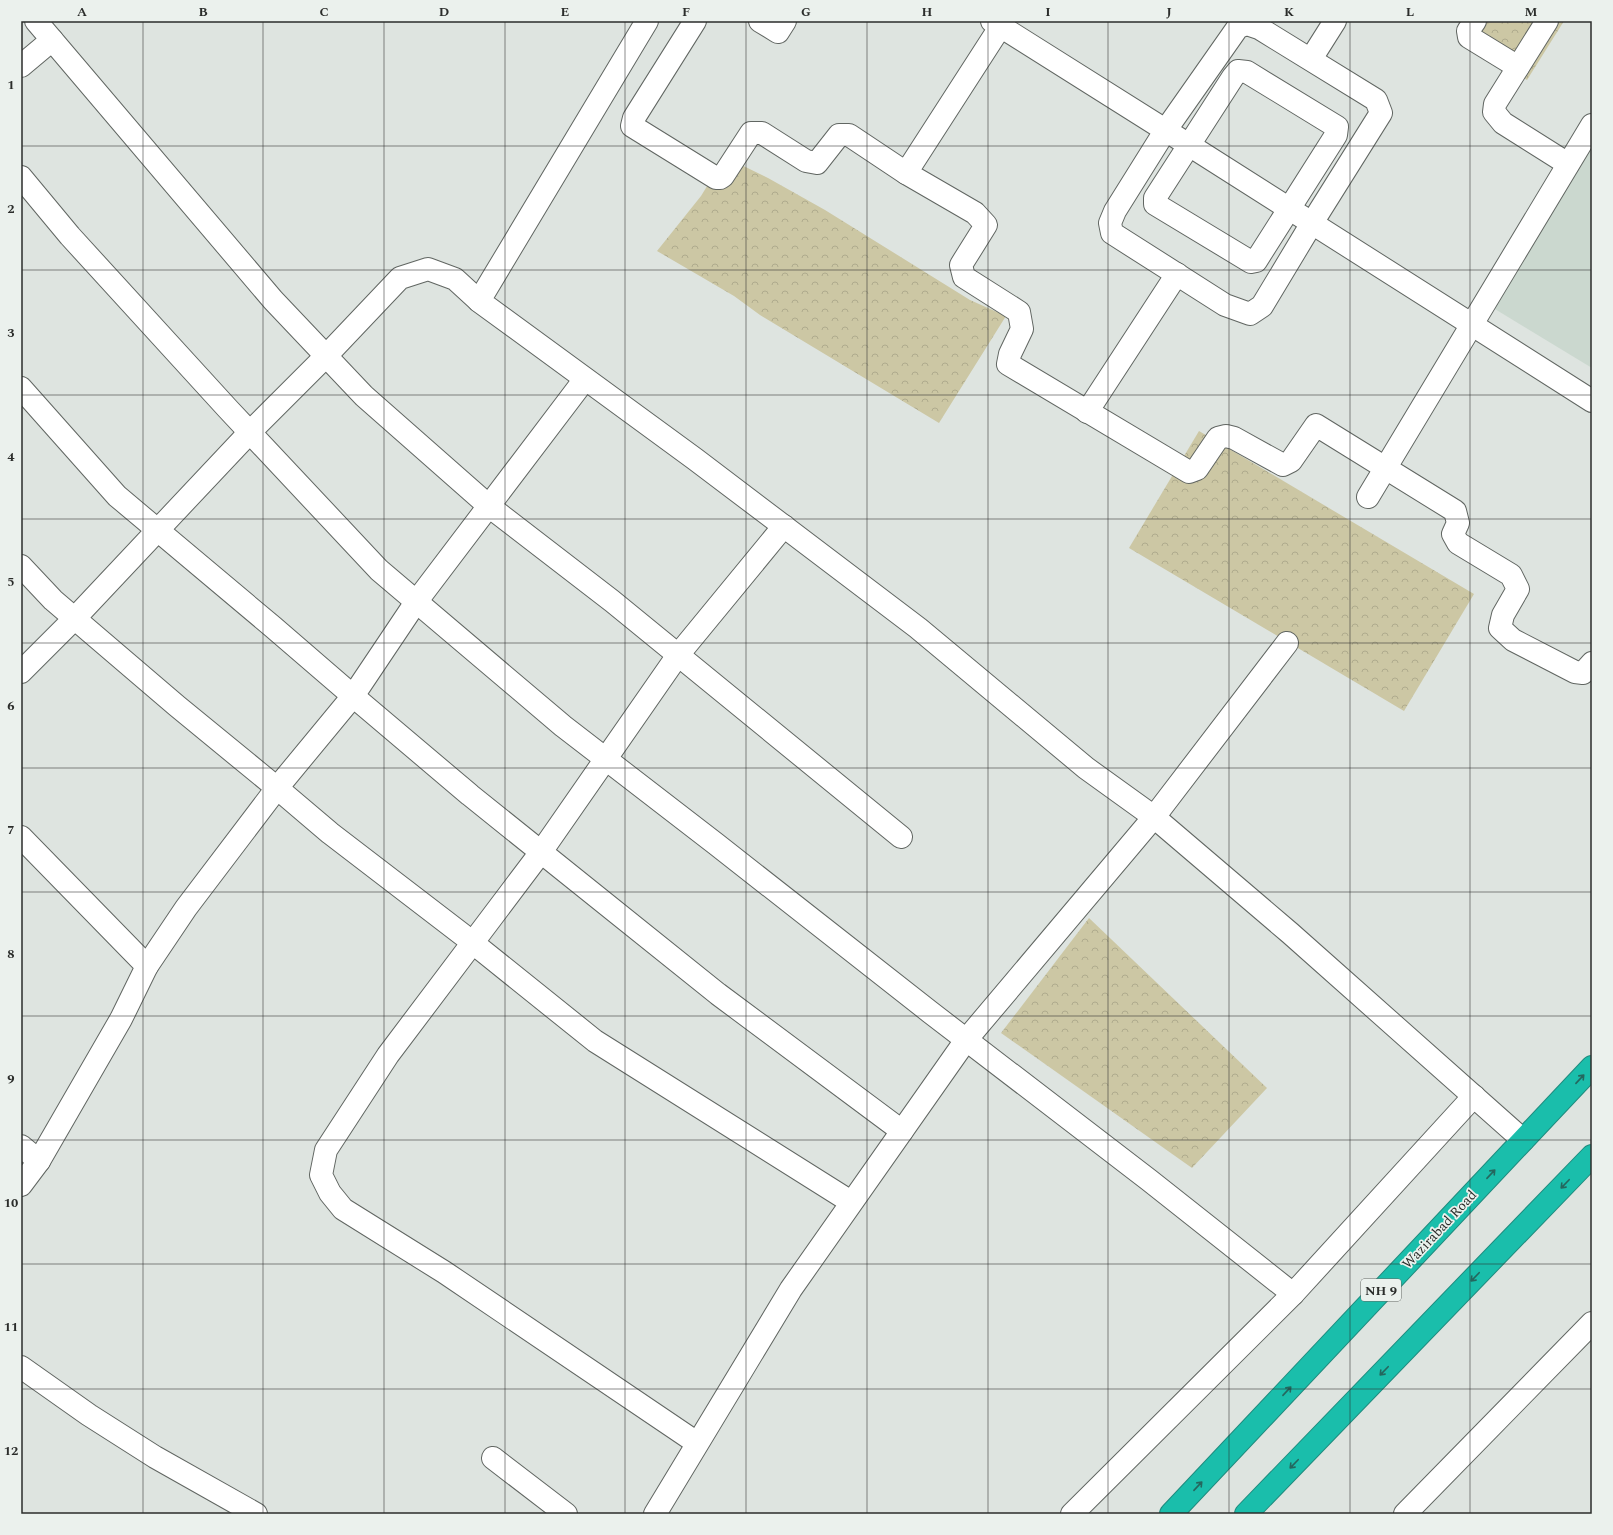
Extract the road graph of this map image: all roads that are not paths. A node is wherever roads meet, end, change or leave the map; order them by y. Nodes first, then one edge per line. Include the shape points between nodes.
1 (36, 21) edge
2 (647, 21) edge
3 (695, 21) edge
4 (760, 21) edge
5 (785, 21) edge
6 (1334, 21) edge
7 (1475, 21) edge
8 (1547, 21) edge
9 (999, 23) edge
10 (52, 40) junction
11 (1311, 59) junction
12 (21, 66) edge
13 (1518, 67) junction
14 (1592, 125) edge
15 (1165, 131) junction
16 (1190, 145) junction
17 (1568, 164) junction
18 (906, 173) junction
19 (21, 177) edge
20 (1289, 209) junction
21 (1312, 223) junction
22 (1177, 274) junction
23 (479, 301) junction
24 (1472, 325) junction
25 (326, 356) junction
26 (585, 379) junction
27 (21, 388) edge
28 (1592, 401) edge
29 (1087, 412) junction
30 (250, 432) junction
31 (1386, 468) junction
32 (1368, 497) dead end
33 (490, 507) junction
34 (784, 526) junction
35 (158, 531) junction
36 (21, 566) edge
37 (416, 602) junction
38 (75, 618) junction
39 (1287, 643) dead end
40 (678, 655) junction
41 (1592, 663) edge
42 (21, 672) edge
43 (353, 696) junction
44 (605, 758) junction
45 (278, 788) junction
46 (1154, 817) junction
47 (21, 837) edge
48 (901, 837) dead end
49 (541, 852) junction
50 (472, 943) junction
51 (147, 966) junction
52 (966, 1040) junction
53 (1592, 1067) edge
54 (1474, 1096) junction
55 (902, 1131) junction
56 (1523, 1140) junction
57 (21, 1146) edge
58 (1592, 1156) edge
59 (40, 1161) junction
60 (21, 1185) edge
61 (851, 1202) junction
62 (1292, 1294) junction
63 (1592, 1323) edge
64 (21, 1367) edge
65 (697, 1443) junction
66 (493, 1458) dead end
67 (256, 1514) edge
68 (566, 1514) edge
69 (655, 1514) edge
70 (1072, 1514) edge
71 (1171, 1514) edge
72 (1246, 1514) edge
73 (1406, 1514) edge

1 - 10 street
2 - 23 street
3 - 18 street via 634,118 632,126 716,178 723,176 751,133 762,133 806,161 817,164 839,135 849,135
4 - 5 street via 778,32
6 - 11 street
7 - 13 street via 1468,31 1469,37
8 - 13 street
9 - 15 street
9 - 18 street
10 - 12 street
10 - 25 street via 273,300
11 - 15 street via 1259,28 1247,24 1238,27
11 - 21 street via 1376,100 1381,113
13 - 17 street via 1495,104 1494,112 1503,123
14 - 17 street
15 - 16 street
15 - 22 street via 1115,211 1110,224 1112,232
16 - 20 street
16 - 20 street via 1155,198 1158,207 1251,262 1256,261
16 - 20 street via 1238,71 1247,72 1331,122 1337,127 1336,134
17 - 24 street
18 - 29 street via 975,213 986,225 961,265 964,277 1019,312 1022,329 1008,364
19 - 30 street via 70,236
20 - 21 street
21 - 22 street via 1262,306 1250,314 1225,305
21 - 24 street
22 - 29 street
23 - 25 street via 455,279 428,269 400,278
23 - 26 street
24 - 28 street
24 - 31 street
25 - 30 street
25 - 33 street via 364,396
26 - 33 street
26 - 34 street
27 - 35 street via 117,496
29 - 31 street via 1189,472 1197,469 1218,438 1226,436 1283,465 1291,461 1316,425
30 - 35 street
30 - 37 street via 379,570
31 - 32 street
31 - 41 street via 1455,511 1458,523 1453,534 1458,543 1511,576 1518,589 1503,615 1500,628 1513,640 1575,672 1583,673
33 - 37 street
33 - 40 street
34 - 40 street
34 - 46 street via 918,628 1086,768
35 - 38 street
35 - 43 street
36 - 38 street via 53,600
37 - 43 street
37 - 44 street via 563,726
38 - 42 street
38 - 45 street
39 - 46 street
40 - 44 street
40 - 48 street
43 - 45 street
43 - 49 street
44 - 49 street
44 - 52 street
45 - 50 street via 330,833
45 - 51 street via 186,908
46 - 52 street
46 - 54 street
47 - 51 street
49 - 50 street
49 - 55 street via 718,994
50 - 61 street via 595,1041
50 - 65 street via 388,1055 326,1150 321,1175 330,1193 343,1209 444,1272
51 - 59 street via 121,1019
52 - 55 street
52 - 62 street via 1149,1180
56 -> 53 highway, Wazirabad Road / NH 9
54 - 56 street
54 - 62 street
55 - 61 street
71 -> 56 highway, Wazirabad Road / NH 9
57 - 59 street
58 -> 72 highway
59 - 60 street
61 - 65 street via 791,1289
62 - 70 street
63 - 73 street
64 - 67 street via 89,1415 156,1457
65 - 69 street
66 - 68 street

